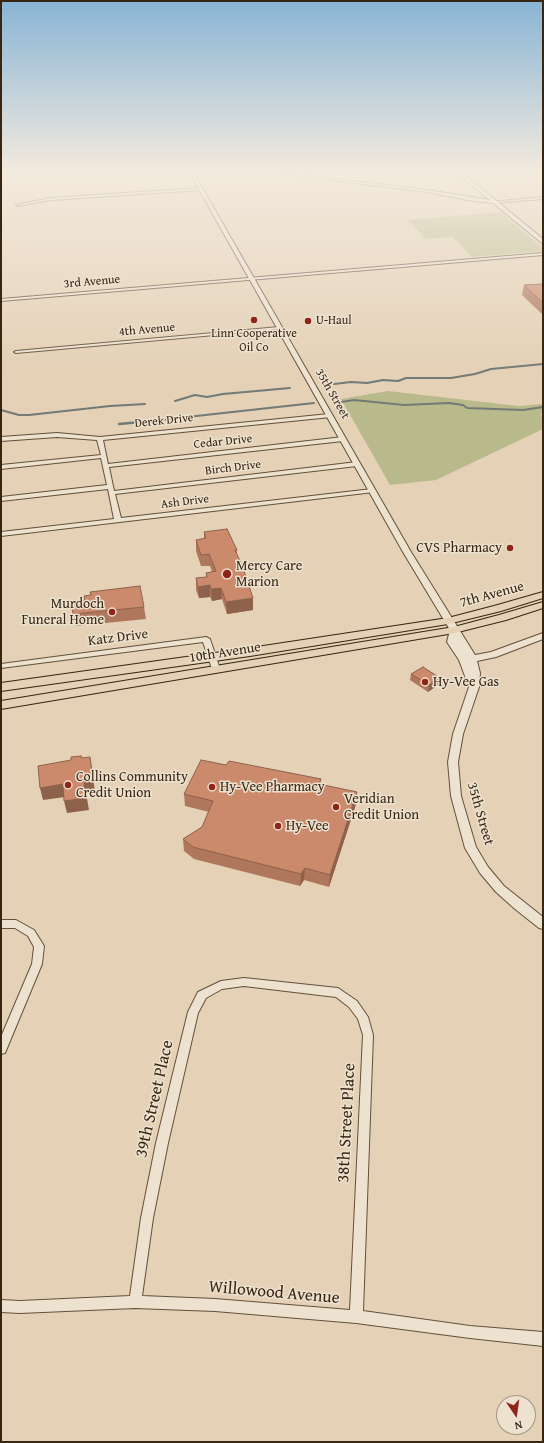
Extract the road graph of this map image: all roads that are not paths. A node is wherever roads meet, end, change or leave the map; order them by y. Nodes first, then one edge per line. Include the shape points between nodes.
1 (228, 237) edge
2 (543, 254) edge
3 (251, 278) junction
4 (1, 300) edge
5 (279, 328) junction
6 (16, 352) dead end
7 (329, 416) junction
8 (1, 439) edge
9 (100, 439) junction
10 (343, 439) junction
11 (104, 456) junction
12 (357, 464) junction
13 (106, 466) junction
14 (1, 467) edge
15 (111, 490) junction
16 (372, 491) junction
17 (1, 499) edge
18 (118, 521) junction
19 (1, 534) edge
20 (543, 602) edge
21 (451, 625) junction
22 (543, 636) edge
23 (212, 658) junction
24 (472, 659) junction
25 (1, 666) edge
26 (216, 669) junction
27 (1, 687) edge
28 (474, 687) junction
29 (1, 705) edge
30 (1, 924) edge
31 (543, 924) edge
32 (288, 986) joint
33 (1, 1049) edge
34 (135, 1302) junction
35 (1, 1306) edge
36 (356, 1317) junction
37 (543, 1339) edge

1 - 3 street, 35th Street
2 - 3 street, 3rd Avenue
3 - 4 street, 3rd Avenue
3 - 5 street, 35th Street
5 - 6 street, 4th Avenue
5 - 7 street, 35th Street
7 - 9 street, Derek Drive
7 - 10 street, 35th Street
8 - 9 street, Derek Drive via 57,435
9 - 11 street
10 - 12 street, 35th Street
10 - 13 street, Cedar Drive
11 - 13 street
11 - 14 street
12 - 15 street, Birch Drive
12 - 16 street, 35th Street
13 - 15 street
15 - 17 street, Birch Drive
15 - 18 street
16 - 18 street, Ash Drive
16 - 21 street, 35th Street
18 - 19 street, Ash Drive
20 - 21 main road, 7th Avenue via 502,618
21 - 23 main road, 10th Avenue
21 - 24 street, 35th Street
21 - 26 main road, 10th Avenue
21 - 28 street, 35th Street via 452,642 464,660
22 - 24 street via 493,655
23 - 25 street, Katz Drive via 206,639
23 - 26 street, Katz Drive
23 - 27 main road, 10th Avenue
24 - 28 street, 35th Street
26 - 29 main road, 10th Avenue
28 - 31 street, 35th Street via 458,734 453,762 456,796 471,848 484,870 500,889
30 - 33 street via 16,924 31,933 40,946 37,964
32 - 34 street, 39th Street Place via 244,982 221,985 202,995 193,1012 151,1196
32 - 36 street, 38th Street Place via 338,993 353,1004 363,1017 368,1035
34 - 35 street, Willowood Avenue
34 - 36 street, Willowood Avenue via 216,1305
36 - 37 street, Willowood Avenue

